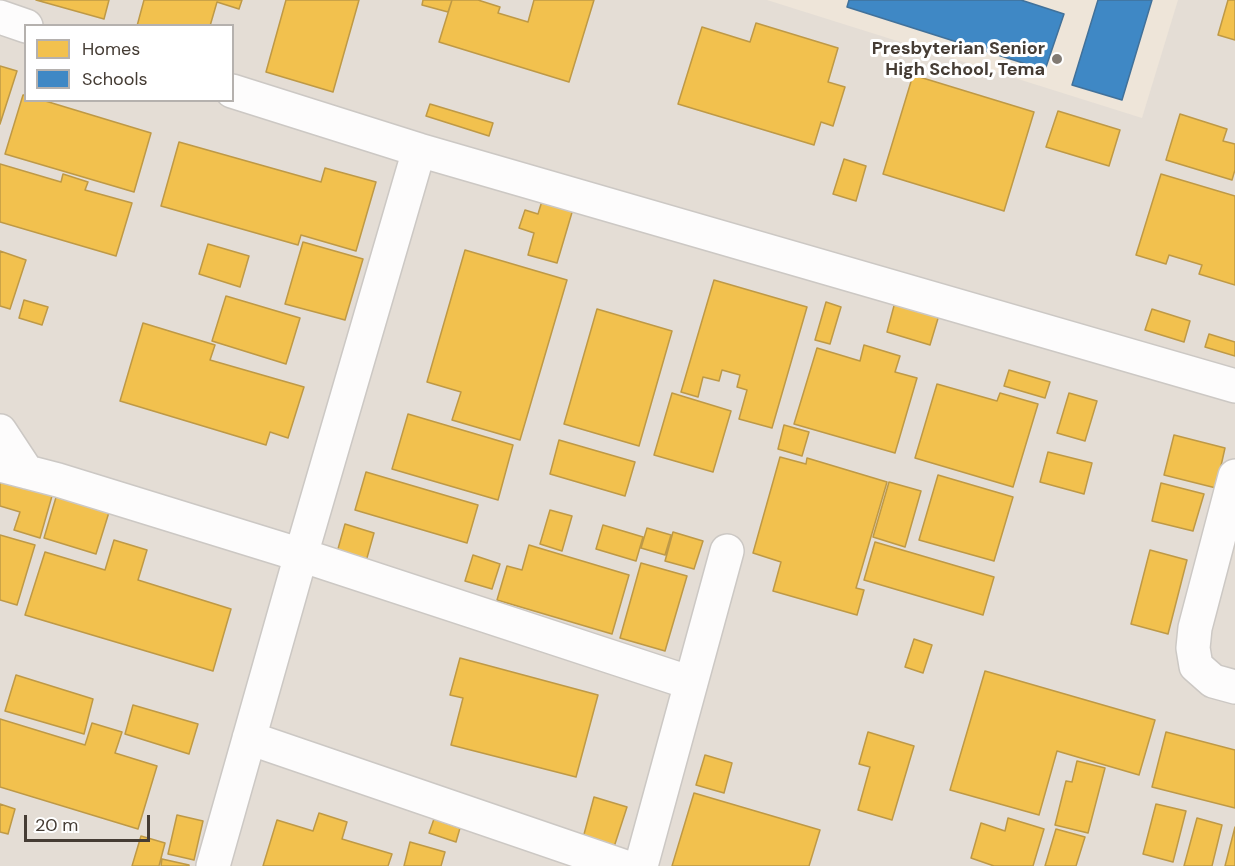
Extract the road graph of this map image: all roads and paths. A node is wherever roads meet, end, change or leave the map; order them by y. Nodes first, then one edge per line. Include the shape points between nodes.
1 (0, 17) edge
2 (24, 25) edge
3 (234, 92) edge
4 (419, 150) junction
5 (1235, 386) edge
6 (0, 431) edge
7 (14, 468) edge
8 (1235, 476) edge
9 (728, 551) dead end
10 (301, 555) junction
11 (691, 683) junction
12 (1235, 687) edge
13 (249, 738) junction
14 (213, 866) edge
15 (623, 866) edge
16 (640, 866) edge

1 - 2 street
3 - 4 street
4 - 5 street
4 - 10 street
6 - 7 street
7 - 10 street
8 - 12 street via 1193,648 1196,666 1213,681
9 - 11 street
10 - 11 street
10 - 13 street
11 - 16 street
13 - 14 street
13 - 15 street

